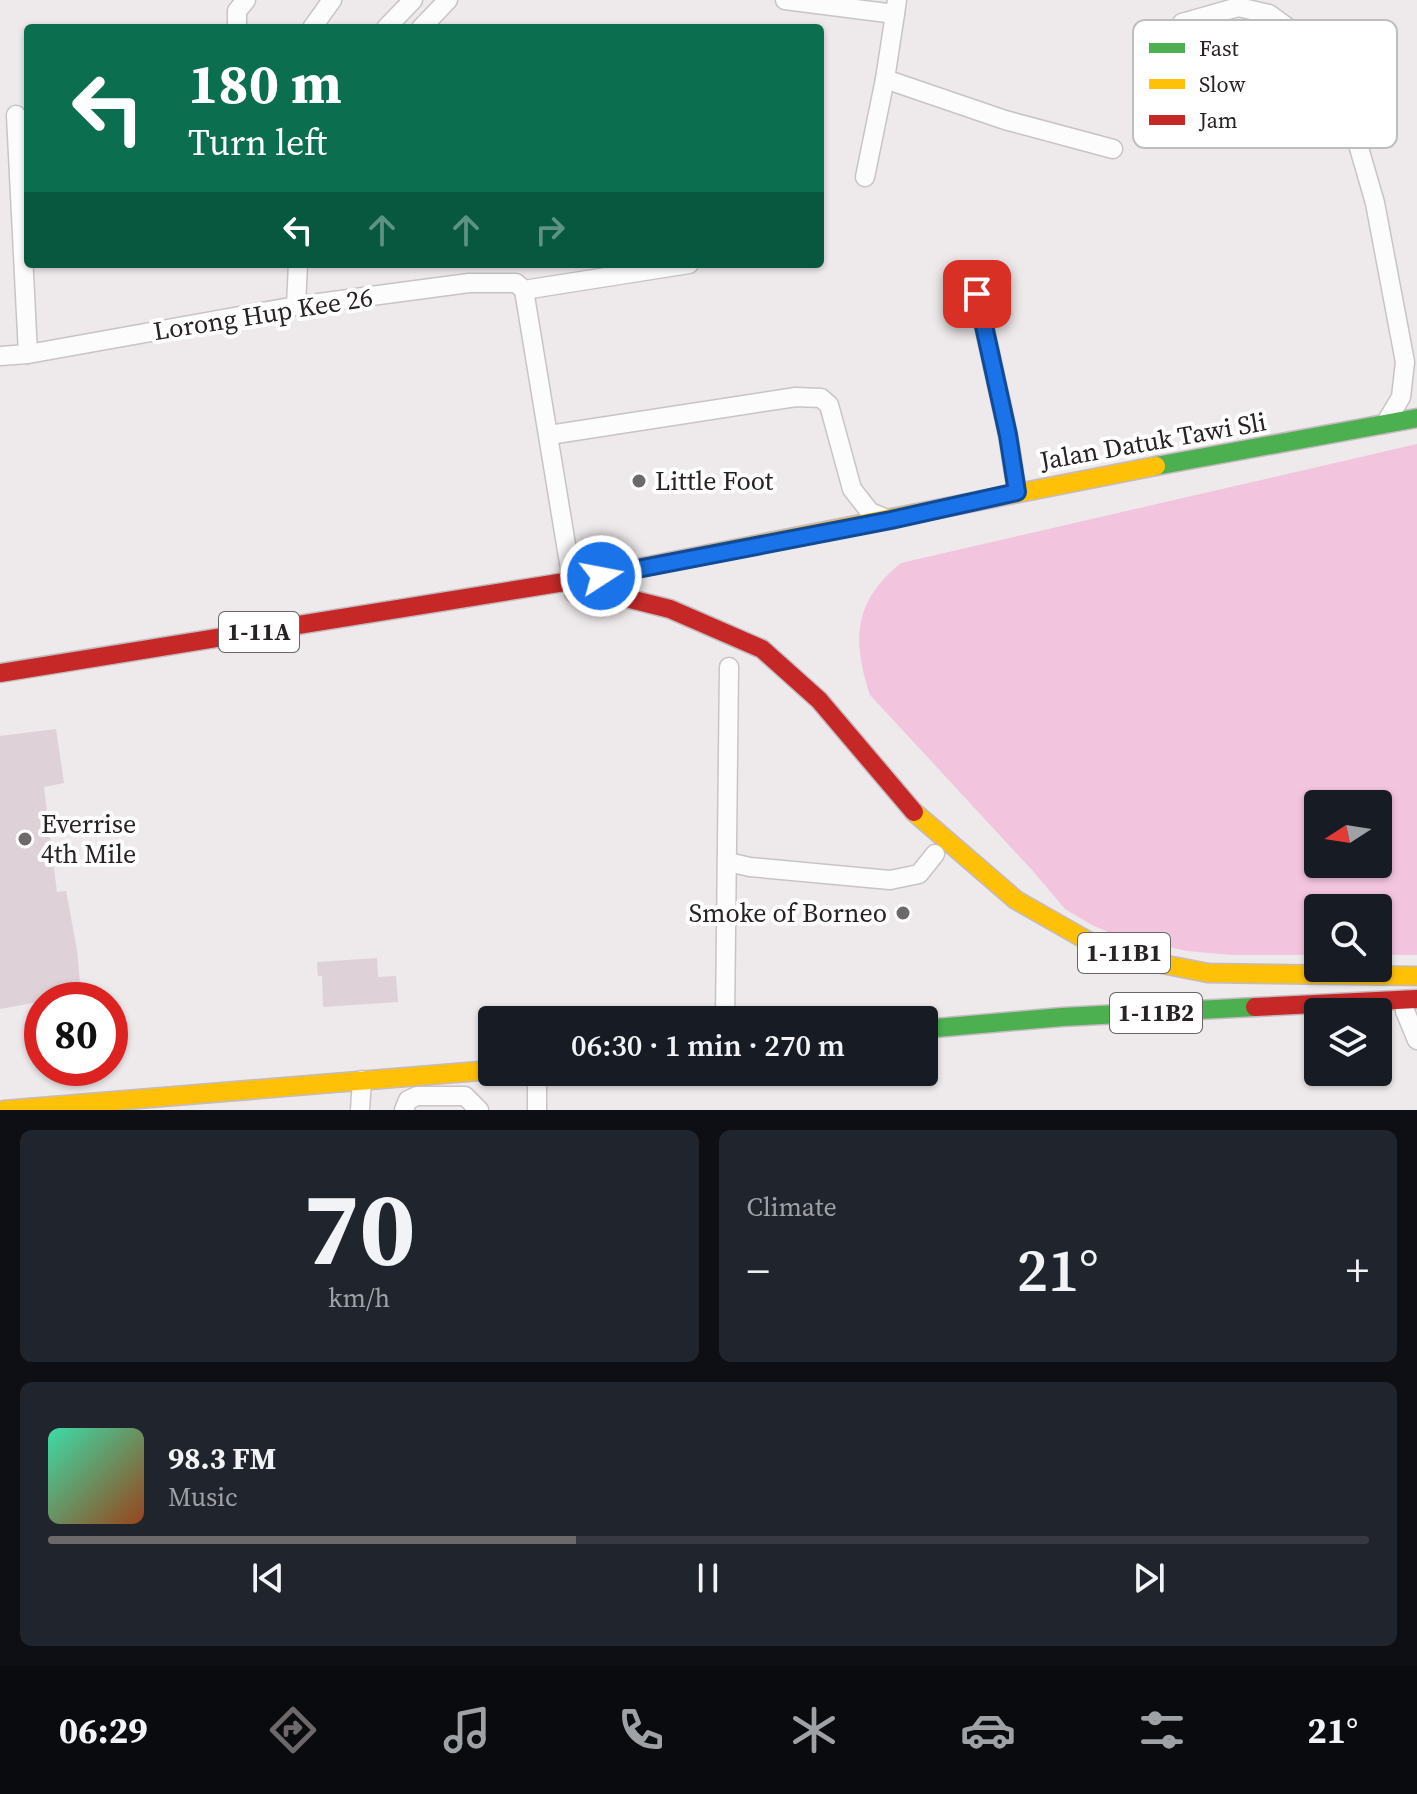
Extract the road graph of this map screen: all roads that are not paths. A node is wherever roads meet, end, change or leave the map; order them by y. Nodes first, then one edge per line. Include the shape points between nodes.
1 (246, 0) edge
2 (332, 0) edge
3 (413, 0) edge
4 (448, 0) edge
5 (785, 0) edge
6 (896, 7) edge
7 (1192, 20) edge
8 (1277, 20) edge
9 (237, 24) edge
10 (315, 24) edge
11 (390, 24) edge
12 (425, 24) edge
13 (885, 79) junction
14 (16, 115) dead end
15 (1359, 148) edge
16 (1113, 149) dead end
17 (865, 177) dead end
18 (298, 268) edge
19 (472, 268) edge
20 (664, 268) edge
21 (469, 283) junction
22 (524, 290) junction
23 (977, 294) dead end
24 (296, 306) junction
25 (28, 354) junction
26 (0, 356) edge
27 (1417, 418) edge
28 (1385, 424) junction
29 (549, 435) junction
30 (1017, 492) junction
31 (891, 520) junction
32 (572, 581) junction
33 (519, 590) junction
34 (729, 667) dead end
35 (0, 673) edge
36 (907, 806) junction
37 (935, 854) joint
38 (728, 862) junction
39 (1417, 967) edge
40 (1392, 971) edge
41 (1304, 974) edge
42 (1392, 975) edge
43 (1417, 976) edge
44 (725, 1006) edge
45 (1413, 1009) edge
46 (938, 1028) edge
47 (1417, 1040) edge
48 (478, 1071) edge
49 (362, 1080) junction
50 (282, 1086) junction
51 (537, 1086) edge
52 (4, 1110) edge
53 (283, 1110) edge
54 (360, 1110) edge
55 (404, 1110) edge
56 (479, 1110) edge
57 (537, 1110) edge

1 - 9 street via 237,11
2 - 10 street
3 - 11 street
4 - 12 street
5 - 6 street
6 - 13 street
7 - 8 street via 1238,7
13 - 16 street
13 - 17 street
14 - 25 street
15 - 28 street via 1375,203 1405,362 1401,397
18 - 24 street
19 - 21 street
20 - 22 street, Lorong Hup Kee 26
21 - 22 street, Lorong Hup Kee 26 via 516,283
21 - 24 street, Lorong Hup Kee 26
22 - 29 street
23 - 30 street
24 - 25 street, Lorong Hup Kee 26
25 - 26 street, Lorong Hup Kee 26
27 - 28 highway, Jalan Datuk Tawi Sli / 1-11A
28 - 30 highway, Jalan Datuk Tawi Sli / 1-11A
29 - 31 street via 796,397 821,398 829,405 852,489 870,512
29 - 32 street
30 - 31 highway, Jalan Datuk Tawi Sli / 1-11A
31 - 32 highway, Jalan Datuk Tawi Sli / 1-11A
32 - 33 highway, Jalan Datuk Tawi Sli / 1-11A
33 - 35 highway, Jalan Datuk Tawi Sli / 1-11A
33 - 36 highway, 1-11B1 via 622,597 670,609 762,649 819,700
34 - 38 street
36 - 37 highway
36 - 41 highway, 1-11B1 via 1016,900 1088,941 1208,973
37 - 38 street via 919,874 890,880
38 - 44 street
39 - 40 highway
42 - 43 highway, 1-11B1
45 - 46 highway, 1-11B2 via 1389,1000
45 - 47 street
48 - 49 highway
49 - 50 highway
49 - 54 street
50 - 52 highway
50 - 53 street
51 - 57 street
55 - 56 street via 417,1096 465,1096

